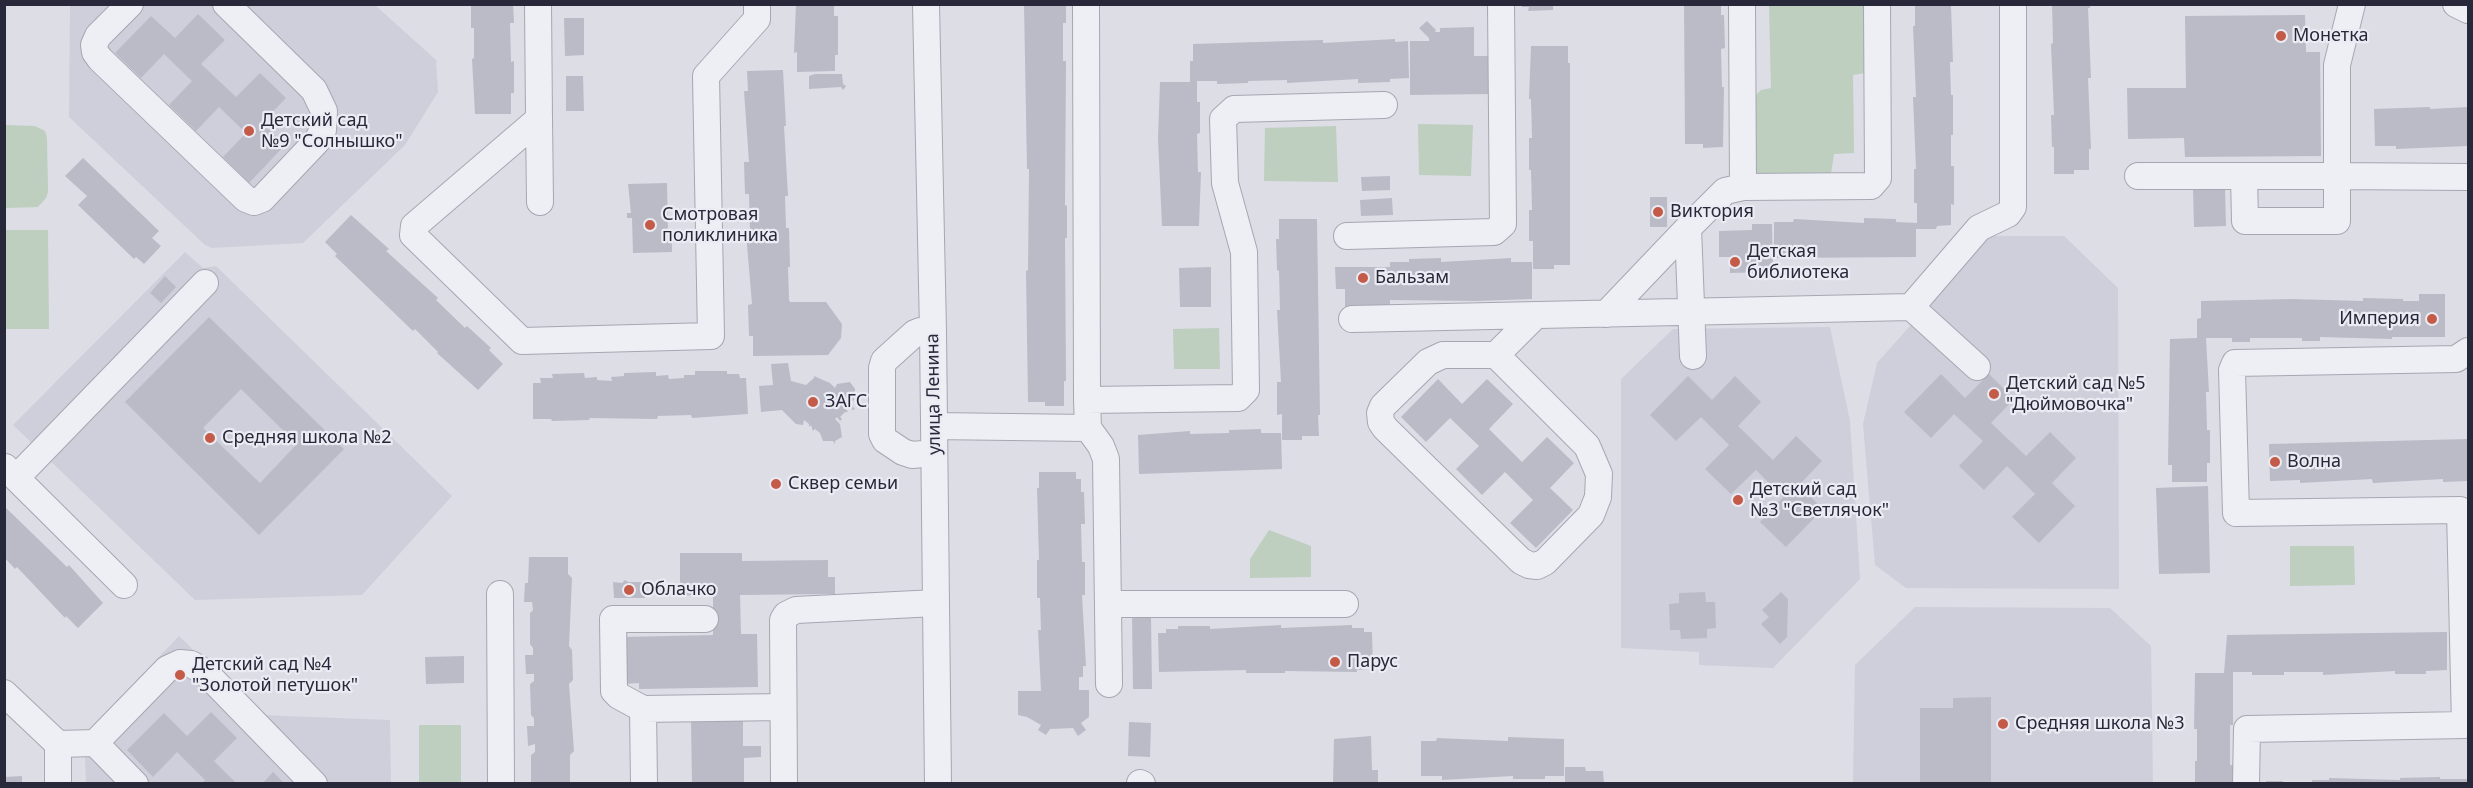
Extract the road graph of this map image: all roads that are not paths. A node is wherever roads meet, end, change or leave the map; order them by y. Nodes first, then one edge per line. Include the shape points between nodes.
1 (129, 4) edge
2 (226, 4) edge
3 (538, 4) edge
4 (757, 4) edge
5 (926, 4) edge
6 (1086, 4) edge
7 (1501, 4) edge
8 (1742, 4) edge
9 (1877, 4) edge
10 (2013, 4) edge
11 (2352, 4) edge
12 (2456, 4) edge
13 (2469, 10) edge
14 (1384, 105) dead end
15 (539, 119) junction
16 (2139, 176) dead end
17 (2244, 176) junction
18 (2337, 176) junction
19 (2469, 177) edge
20 (1743, 187) junction
21 (540, 202) dead end
22 (1688, 228) junction
23 (1347, 236) dead end
24 (205, 284) dead end
25 (1911, 307) junction
26 (1691, 311) junction
27 (1606, 314) junction
28 (1536, 315) junction
29 (1352, 319) dead end
30 (933, 331) junction
31 (2469, 351) edge
32 (1496, 355) junction
33 (1693, 356) dead end
34 (1977, 367) dead end
35 (1087, 400) junction
36 (934, 426) junction
37 (1088, 428) junction
38 (934, 453) junction
39 (10, 472) edge
40 (124, 585) dead end
41 (500, 594) dead end
42 (936, 603) junction
43 (1108, 604) junction
44 (1345, 604) dead end
45 (705, 619) dead end
46 (1109, 684) dead end
47 (4, 693) edge
48 (783, 707) junction
49 (643, 709) junction
50 (57, 744) junction
51 (95, 744) junction
52 (58, 783) edge
53 (135, 783) edge
54 (314, 783) edge
55 (501, 783) edge
56 (644, 783) edge
57 (784, 783) edge
58 (938, 783) edge
59 (2246, 783) edge

1 - 2 street via 98,36 95,52 246,199 254,202 262,199 317,141 323,130 324,111 314,90
3 - 15 street
4 - 15 street via 757,19 706,76 711,336 522,341 413,235 414,226
5 - 30 street, улица Ленина
6 - 35 street
7 - 23 street via 1503,224 1494,232
8 - 20 street
9 - 20 street via 1878,178 1871,186
10 - 25 street via 2013,207 2008,214 1979,228
11 - 18 street via 2337,65
12 - 13 street
14 - 35 street via 1234,109 1223,119 1225,183 1244,252 1246,390 1238,398
15 - 21 street
16 - 17 street
17 - 18 street
17 - 18 street via 2245,221 2337,221
18 - 19 street
20 - 22 street via 1725,190
22 - 26 street
22 - 27 street
24 - 39 street
25 - 26 street
25 - 34 street
26 - 27 street
26 - 33 street
27 - 28 street
28 - 29 street
28 - 32 street
30 - 36 street, улица Ленина
30 - 38 street via 915,333 884,361 882,434 903,452
31 - 59 street via 2456,359 2235,363 2232,370 2236,513 2460,510 2465,725 2247,729
32 - 32 street via 1436,357 1383,406 1381,422 1521,561 1537,566 1591,515 1598,497 1599,474 1587,446
35 - 37 street
36 - 37 street
36 - 38 street, улица Ленина
37 - 43 street via 1106,459
38 - 42 street, улица Ленина
39 - 40 street
41 - 55 street
42 - 48 street via 790,612 783,620
42 - 58 street, улица Ленина
43 - 44 street
43 - 46 street
45 - 49 street via 614,619 615,691
47 - 50 street
48 - 49 street
48 - 57 street
49 - 56 street
50 - 51 street
50 - 52 street
51 - 53 street
51 - 54 street via 167,669 180,663 191,664 206,672

